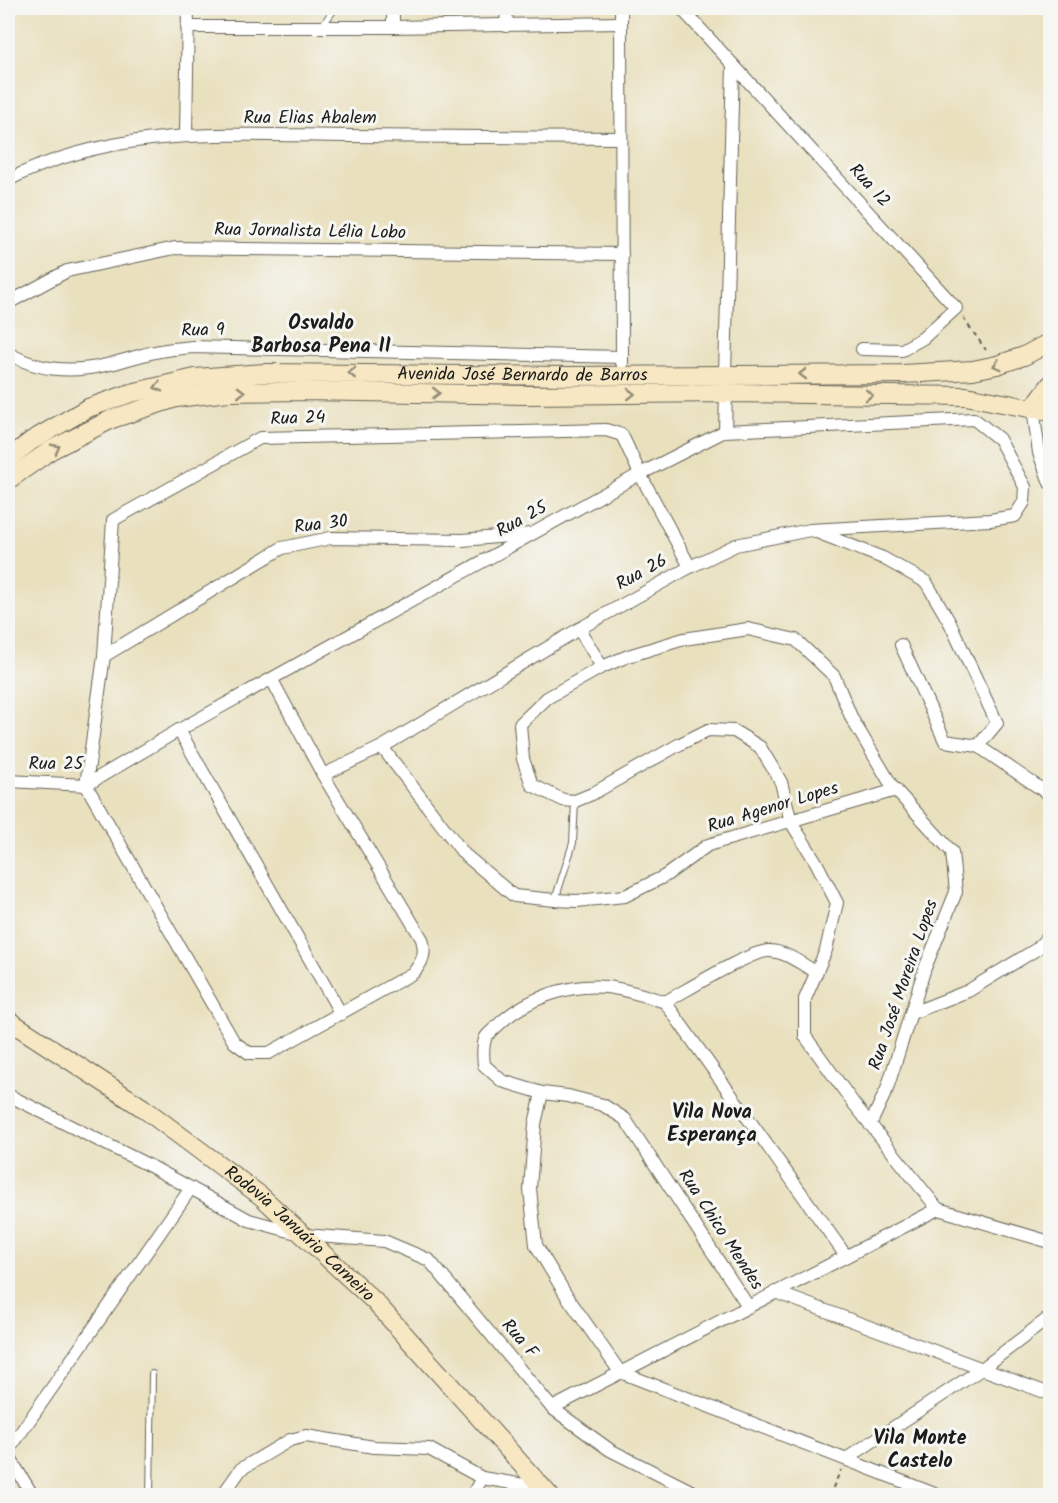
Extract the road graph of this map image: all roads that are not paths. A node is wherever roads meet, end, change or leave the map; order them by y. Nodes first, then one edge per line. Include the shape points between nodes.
1 (188, 8) edge
2 (335, 8) edge
3 (393, 8) edge
4 (507, 8) edge
5 (621, 8) edge
6 (681, 8) edge
7 (621, 23) junction
8 (507, 26) junction
9 (188, 27) junction
10 (322, 27) junction
11 (393, 27) junction
12 (733, 65) junction
13 (186, 135) junction
14 (620, 138) junction
15 (8, 180) edge
16 (622, 254) junction
17 (8, 303) edge
18 (1050, 342) edge
19 (862, 349) dead end
20 (8, 353) edge
21 (622, 366) junction
22 (725, 375) junction
23 (1050, 385) edge
24 (726, 393) junction
25 (1042, 410) edge
26 (725, 431) junction
27 (8, 459) edge
28 (640, 474) junction
29 (8, 480) edge
30 (1050, 483) edge
31 (1016, 516) joint
32 (810, 530) junction
33 (536, 534) junction
34 (690, 567) junction
35 (579, 629) junction
36 (902, 645) dead end
37 (104, 656) junction
38 (602, 667) junction
39 (272, 680) junction
40 (179, 730) junction
41 (978, 746) junction
42 (382, 747) junction
43 (323, 775) junction
44 (8, 781) edge
45 (86, 785) junction
46 (896, 790) junction
47 (1050, 795) edge
48 (575, 801) junction
49 (791, 822) junction
50 (555, 900) junction
51 (1050, 934) edge
52 (816, 972) junction
53 (665, 1002) junction
54 (341, 1014) junction
55 (912, 1014) junction
56 (8, 1020) edge
57 (542, 1093) junction
58 (8, 1095) edge
59 (870, 1125) junction
60 (191, 1188) junction
61 (938, 1209) junction
62 (304, 1235) junction
63 (1050, 1242) edge
64 (846, 1256) junction
65 (775, 1292) junction
66 (748, 1306) junction
67 (1050, 1317) edge
68 (983, 1368) junction
69 (620, 1372) junction
70 (152, 1374) dead end
71 (1050, 1394) edge
72 (552, 1408) junction
73 (8, 1453) edge
74 (846, 1459) junction
75 (483, 1478) junction
76 (546, 1492) edge
77 (33, 1496) edge
78 (150, 1496) edge
79 (222, 1496) edge
80 (472, 1496) edge
81 (701, 1496) edge
82 (940, 1496) edge

1 - 9 street
2 - 10 lane
3 - 11 street
4 - 8 street
5 - 7 street
6 - 12 street, Rua 12
7 - 8 street
7 - 14 street
8 - 11 street
9 - 10 street
9 - 13 street
10 - 11 street
12 - 19 street, Rua 12 via 956,308 923,338 902,350
12 - 22 street
13 - 14 street, Rua Elias Abalem
13 - 15 street, Rua Elias Abalem via 107,145 55,160
14 - 16 street
16 - 17 street, Rua Jornalista Lélia Lobo via 176,248 67,271
16 - 21 street
18 -> 22 main road, Avenida José Bernardo de Barros via 1024,356 973,370
20 - 21 street, Rua 9 via 20,361 70,371 192,347
21 - 22 main road, Avenida José Bernardo de Barros
21 -> 27 main road, Avenida José Bernardo de Barros via 265,373 195,378 88,408
23 - 25 main road
24 -> 25 main road, Avenida José Bernardo de Barros via 966,396
24 - 26 street
29 -> 24 main road, Avenida José Bernardo de Barros via 51,450 112,419 176,398 229,392 304,391
25 - 30 street via 1039,453
26 - 28 street, Rua 25
26 - 31 street, Rua 25 via 975,419 999,439 1025,487 1024,502
28 - 33 street, Rua 25
28 - 34 street, Rua 24
28 - 37 street, Rua 24 via 622,435 606,430 260,438 113,520
31 - 32 street, Rua 26
32 - 34 street, Rua 26 via 736,545
32 - 41 street via 883,558 926,582 997,723
33 - 37 street, Rua 30 via 463,540 331,538 282,548
33 - 39 street, Rua 25
34 - 35 street, Rua 26
35 - 38 street
35 - 42 street, Rua 26
36 - 41 street via 945,741
37 - 45 street, Rua 24
38 - 46 street, Rua José Moreira Lopes via 684,639 748,629 796,640 834,676 852,718
38 - 48 street, Rua José Moreira Lopes via 547,699 520,724 523,759 532,785 563,800
39 - 40 street, Rua 25
39 - 43 street
40 - 45 street, Rua 25
40 - 54 street
41 - 47 street
42 - 43 street, Rua 26
42 - 50 street, Rua Agenor Lopes via 464,854 514,896
43 - 54 street via 424,947 420,965 412,973
44 - 45 street, Rua 25
45 - 54 street via 234,1042 249,1053 269,1053
46 - 49 street, Rua Agenor Lopes
46 - 55 street, Rua José Moreira Lopes via 952,852 956,892 925,968
48 - 49 street via 708,730 734,731 760,747 781,782
48 - 50 lane via 573,843
49 - 50 street, Rua Agenor Lopes via 708,845 665,876 625,896
49 - 52 street via 837,903 826,950
51 - 55 street via 1037,949 968,991
52 - 53 street via 785,954 767,950
52 - 59 street via 805,999 805,1036
53 - 57 street, Rua Chico Mendes via 607,987 575,987 534,1000 506,1017 486,1036 483,1065 502,1081
53 - 64 street
55 - 59 street, Rua José Moreira Lopes via 887,1089
56 - 62 main road, Rodovia Januário Carneiro via 143,1108 261,1196
57 - 66 street, Rua Chico Mendes via 603,1105 625,1119
57 - 69 street via 535,1124 530,1190 536,1245
58 - 60 street, Rua F
59 - 61 street
60 - 62 street, Rua F via 249,1220
60 - 73 street
61 - 63 street
61 - 64 street
62 - 72 street, Rua F via 384,1240 429,1260
62 - 76 main road, Rodovia Januário Carneiro via 374,1301
64 - 65 street
65 - 66 street
65 - 68 street
66 - 69 street
67 - 68 street
68 - 71 street
68 - 74 street
69 - 72 street
69 - 74 street
70 - 78 lane
72 - 81 street, Rua F via 610,1450
73 - 77 street
74 - 82 street
75 - 76 street
75 - 79 street via 429,1449 374,1447 306,1436 290,1440 241,1469
75 - 80 street

